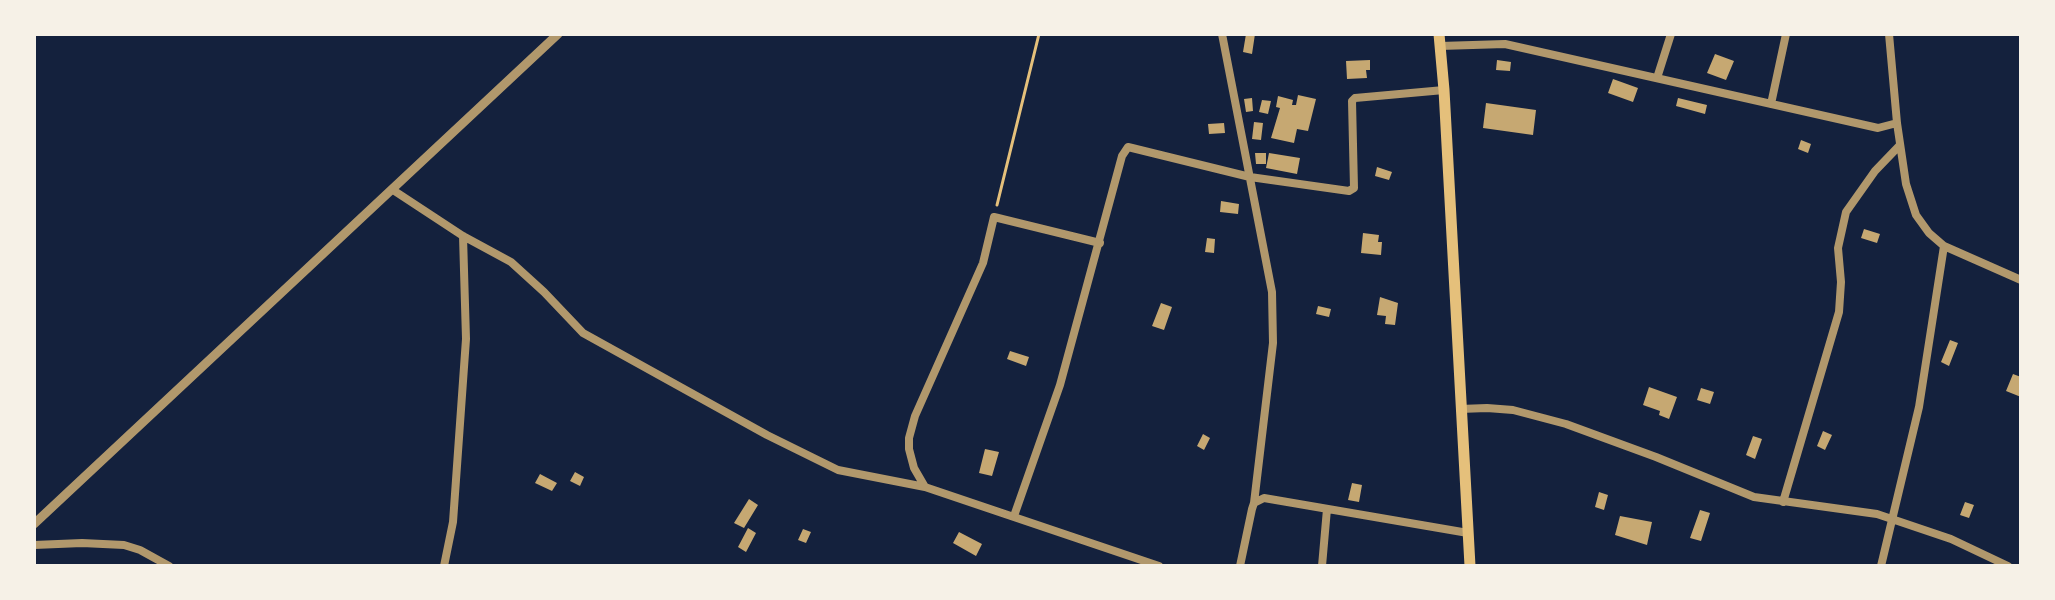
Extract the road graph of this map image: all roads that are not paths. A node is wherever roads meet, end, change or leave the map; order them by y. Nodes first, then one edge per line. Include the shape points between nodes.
1 (558, 34) edge
2 (1222, 34) edge
3 (1671, 34) edge
4 (1786, 34) edge
5 (1889, 34) edge
6 (1439, 40) edge
7 (1657, 78) junction
8 (1444, 90) junction
9 (1771, 104) junction
10 (1897, 123) junction
11 (1900, 145) junction
12 (1250, 177) junction
13 (393, 190) junction
14 (463, 236) junction
15 (1100, 243) junction
16 (1944, 246) junction
17 (2021, 280) edge
18 (1460, 409) junction
19 (925, 487) junction
20 (1783, 502) junction
21 (1254, 503) junction
22 (1327, 509) junction
23 (1014, 516) junction
24 (1893, 519) junction
25 (34, 524) edge
26 (1468, 533) junction
27 (34, 545) edge
28 (1127, 562) edge
29 (169, 566) edge
30 (444, 566) edge
31 (1159, 566) edge
32 (1240, 566) edge
33 (1322, 566) edge
34 (1470, 566) edge
35 (1881, 566) edge
36 (2008, 566) edge

1 - 13 street
2 - 12 street
3 - 7 street
4 - 9 street
5 - 10 street
6 - 7 street via 1505,44
6 - 8 main road
7 - 9 street
8 - 12 street via 1352,101 1354,188 1349,191
8 - 18 main road
9 - 10 street via 1878,128
10 - 11 street
11 - 16 street via 1916,215
11 - 20 street via 1846,212 1838,248 1839,312
12 - 15 street via 1128,147
12 - 21 street via 1272,292 1273,343
13 - 14 street
13 - 25 street
14 - 19 street via 529,277 578,330 767,435 838,470
14 - 30 street via 466,339 453,522
15 - 19 street via 994,217 983,263 909,438 911,459
15 - 23 street via 1060,385
16 - 17 street
16 - 24 street via 1919,407
18 - 20 street via 1513,410 1566,424 1754,497
18 - 26 main road
19 - 23 street
20 - 24 street via 1843,507
21 - 22 street via 1269,498
21 - 32 street
22 - 26 street
22 - 33 street
23 - 28 street
24 - 35 street
24 - 36 street
26 - 34 main road
27 - 29 street via 124,545
28 - 31 street

